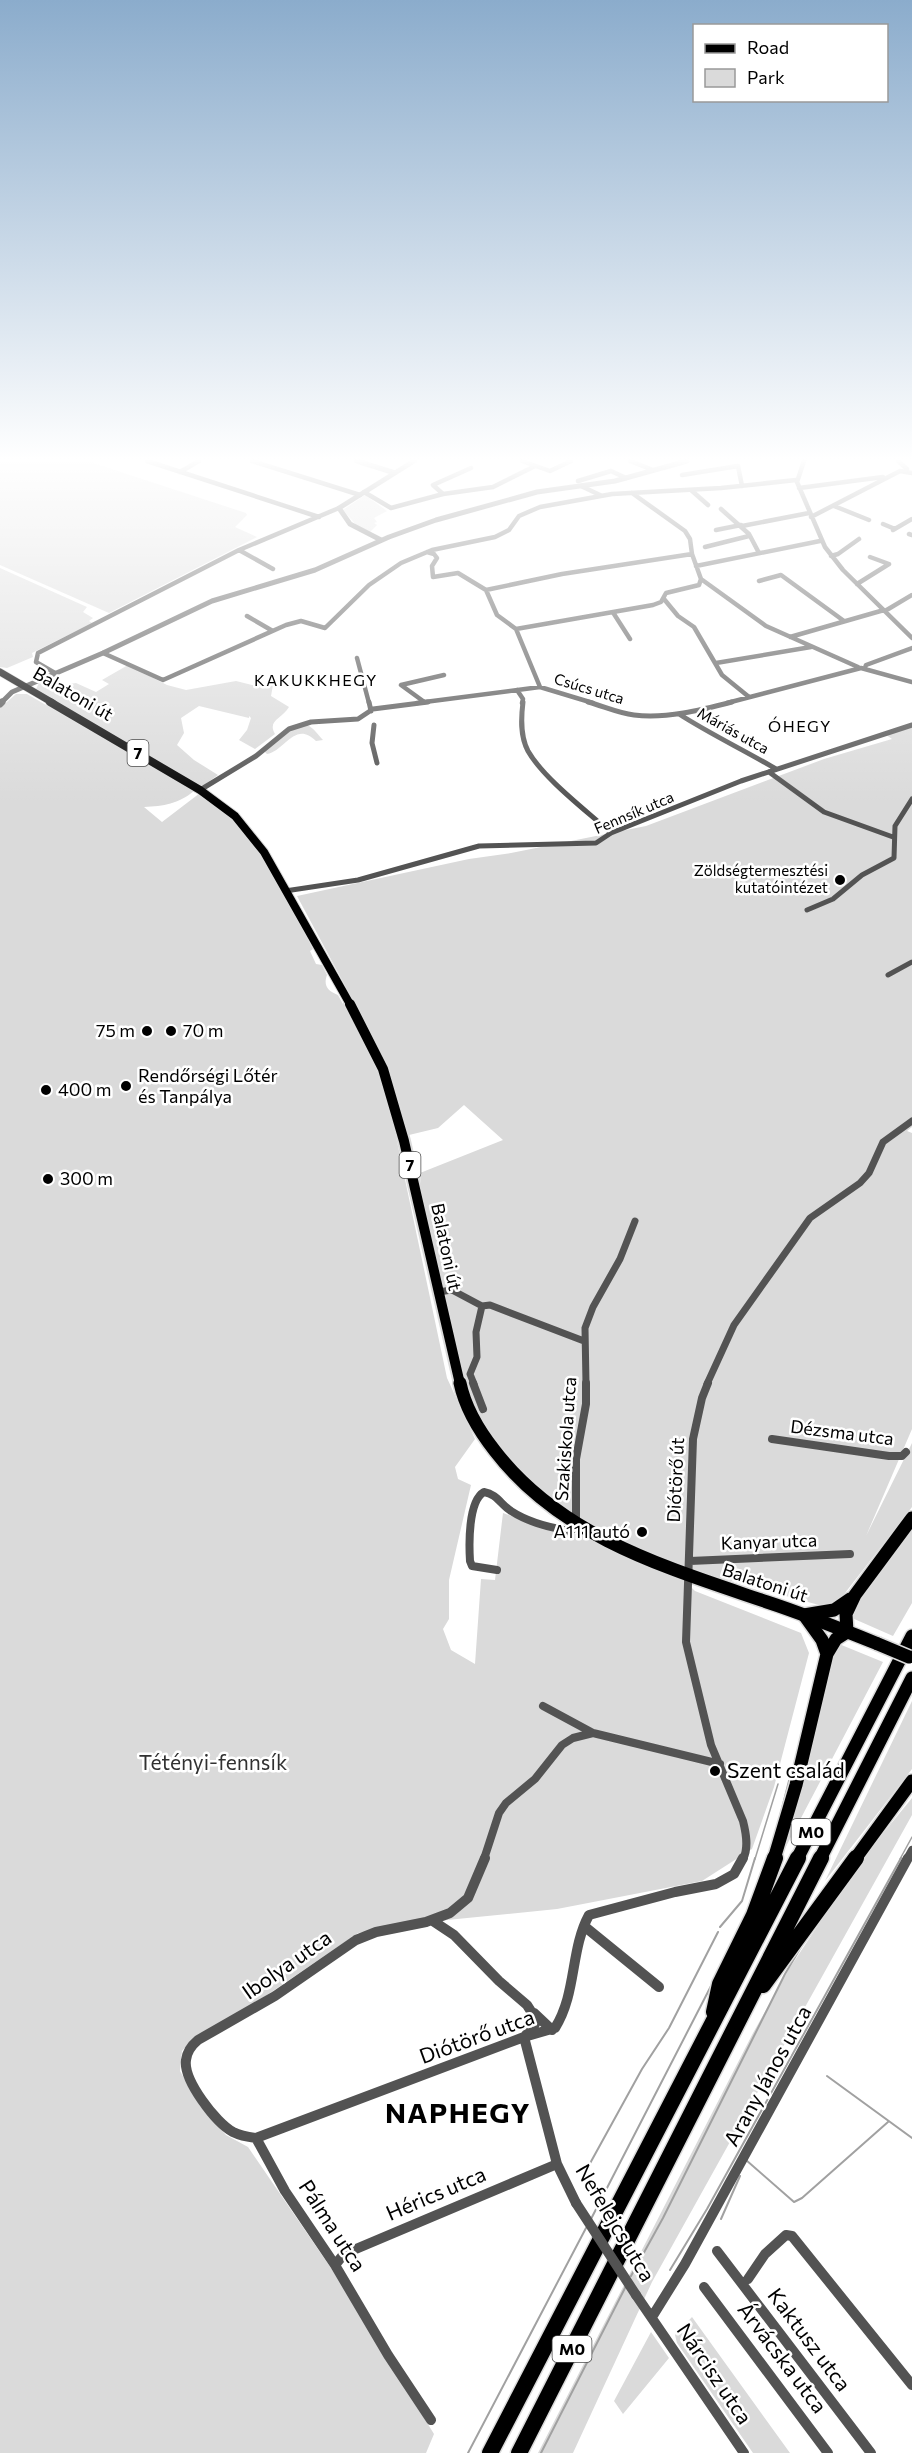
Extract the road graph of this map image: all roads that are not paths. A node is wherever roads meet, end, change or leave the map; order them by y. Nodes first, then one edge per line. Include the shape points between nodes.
1 (189, 575) edge
2 (297, 575) edge
3 (383, 575) edge
4 (462, 575) edge
5 (546, 575) edge
6 (699, 575) edge
7 (779, 575) edge
8 (782, 575) edge
9 (849, 575) edge
10 (871, 575) edge
11 (700, 579) junction
12 (759, 581) dead end
13 (857, 584) junction
14 (486, 590) junction
15 (912, 595) edge
16 (664, 599) junction
17 (884, 610) junction
18 (614, 614) junction
19 (247, 616) dead end
20 (844, 621) junction
21 (516, 629) junction
22 (271, 630) junction
23 (790, 637) junction
24 (912, 638) edge
25 (630, 639) dead end
26 (811, 647) junction
27 (912, 648) edge
28 (103, 653) junction
29 (357, 658) dead end
30 (716, 663) junction
31 (863, 668) junction
32 (0, 672) edge
33 (55, 673) junction
34 (444, 675) dead end
35 (9, 677) junction
36 (39, 680) junction
37 (912, 682) edge
38 (25, 687) junction
39 (540, 687) junction
40 (517, 690) junction
41 (12, 692) junction
42 (749, 697) junction
43 (423, 702) junction
44 (0, 704) edge
45 (371, 711) junction
46 (679, 714) junction
47 (912, 724) edge
48 (374, 725) dead end
49 (377, 763) dead end
50 (776, 770) junction
51 (769, 772) junction
52 (200, 790) junction
53 (912, 799) edge
54 (610, 833) junction
55 (893, 837) junction
56 (285, 891) junction
57 (807, 910) dead end
58 (912, 962) edge
59 (888, 975) dead end
60 (912, 1121) edge
61 (635, 1221) dead end
62 (437, 1292) junction
63 (482, 1306) junction
64 (584, 1341) junction
65 (483, 1409) dead end
66 (772, 1439) dead end
67 (906, 1452) dead end
68 (912, 1518) edge
69 (576, 1526) junction
70 (850, 1554) dead end
71 (690, 1561) junction
72 (497, 1570) dead end
73 (689, 1577) junction
74 (855, 1595) junction
75 (804, 1615) junction
76 (847, 1632) junction
77 (912, 1636) edge
78 (827, 1654) junction
79 (912, 1658) edge
80 (912, 1678) edge
81 (543, 1706) dead end
82 (593, 1733) junction
83 (720, 1764) junction
84 (912, 1781) edge
85 (912, 1850) edge
86 (434, 1921) junction
87 (584, 1926) junction
88 (659, 1987) dead end
89 (532, 2011) junction
90 (740, 2017) junction
91 (710, 2027) junction
92 (552, 2030) junction
93 (524, 2037) junction
94 (256, 2138) junction
95 (557, 2164) junction
96 (717, 2251) dead end
97 (335, 2265) junction
98 (748, 2279) dead end
99 (704, 2288) dead end
100 (652, 2317) junction
101 (912, 2385) edge
102 (431, 2420) dead end
103 (741, 2451) edge
104 (490, 2453) edge
105 (519, 2453) edge
106 (828, 2453) edge
107 (871, 2453) edge

1 - 33 street via 38,653 36,662
2 - 28 street via 212,601
3 - 22 street via 329,626 321,628 297,621
4 - 14 street
5 - 14 street
6 - 11 street
7 - 12 street
8 - 20 street
9 - 13 street
10 - 13 street
11 - 16 street via 699,585 666,593
11 - 23 street via 759,621
13 - 17 street
14 - 21 street via 499,618
15 - 17 street
16 - 18 street
16 - 30 street via 694,627
17 - 20 street
17 - 24 street
18 - 21 street
18 - 25 street
19 - 22 street
20 - 23 street
21 - 39 street
22 - 28 street via 163,680
23 - 26 street
26 - 30 street
26 - 31 street
27 - 31 street, Csúcs utca
28 - 33 street
29 - 45 street
30 - 42 street via 722,675
31 - 37 street
31 - 42 street, Csúcs utca
32 - 35 main road, Balatoni út / 7
33 - 36 street
34 - 43 street via 401,684
35 - 36 street
35 - 38 main road, Balatoni út / 7
35 - 41 street via 15,685
36 - 38 street
38 - 41 street
38 - 52 main road, Balatoni út / 7
39 - 40 street, Csúcs utca
39 - 46 street, Csúcs utca via 631,715
40 - 43 street, Csúcs utca
40 - 54 street via 523,699 519,720 528,751
41 - 44 street
42 - 46 street, Csúcs utca
43 - 45 street, Csúcs utca
45 - 52 street, Csúcs utca via 358,718 310,722 289,729 256,756
46 - 50 street, Máriás utca
47 - 50 street, Fennsík utca
48 - 49 street via 372,743
50 - 51 street, Fennsík utca
51 - 54 street, Fennsík utca
51 - 55 street, Máriás utca via 820,810
52 - 56 main road, Balatoni út / 7 via 250,833
53 - 55 street via 897,821
54 - 56 street, Fennsík utca via 596,843 479,846 358,880
55 - 57 street via 894,858 861,875 833,899
56 - 62 main road, Balatoni út / 7 via 383,1069 404,1141
58 - 59 street
60 - 71 street, Diótörő út via 883,1142 860,1183 810,1218 725,1341 696,1417
61 - 64 street, Szakiskola utca via 620,1259 587,1319
62 - 63 street via 452,1290
62 - 69 main road, Balatoni út / 7 via 458,1379 478,1427 520,1481
63 - 64 street via 490,1305
63 - 65 street via 476,1332 477,1357 470,1374
64 - 69 street, Szakiskola utca via 586,1404 576,1459
66 - 67 street, Dézsma utca via 888,1456 902,1456
68 - 74 main road
69 - 72 street via 571,1531 554,1527 509,1510 487,1491 477,1494 469,1557 472,1566
69 - 73 main road, Balatoni út / 7
70 - 71 street, Kanyar utca
71 - 73 street, Diótörő út
73 - 75 main road, Balatoni út / 7
73 - 83 street, Diótörő út via 686,1642 705,1724
74 - 75 main road via 838,1610
74 - 76 main road via 846,1614
75 - 76 main road, Balatoni út / 7
75 - 78 main road
76 - 78 main road via 832,1644
76 - 79 main road, Balatoni út / 7, bridge
77 - 91 main road, M0
78 - 91 main road via 777,1851 754,1915 720,1984
80 - 90 main road, M0
81 - 82 street
82 - 83 street
82 - 86 street, Ibolya utca via 564,1743 535,1780 508,1800 500,1811 465,1903
83 - 87 street, Diótörő út via 743,1821 747,1845 734,1874 705,1887 593,1913
84 - 90 main road
85 - 100 street, Arany János utca via 685,2264
86 - 89 street via 454,1935 490,1975
86 - 94 street, Ibolya utca via 375,1933 353,1942 277,1995 193,2044 186,2059 196,2089 231,2132
87 - 88 street
87 - 92 street, Diótörő utca via 569,1996 560,2021
89 - 92 street
89 - 93 street via 533,2030
90 - 105 main road, M0
91 - 104 main road, M0
92 - 93 street, Diótörő utca
93 - 94 street, Diótörő utca
93 - 95 street, Nefelejcs utca
94 - 97 street, Pálma utca via 285,2191
95 - 97 street, Hérics utca via 344,2254
95 - 100 street, Nefelejcs utca, bridge via 576,2203
96 - 107 street, Kaktusz utca
97 - 102 street, Pálma utca
98 - 101 street via 778,2240 792,2236
99 - 106 street, Árvácska utca
100 - 103 street, Nárcisz utca

